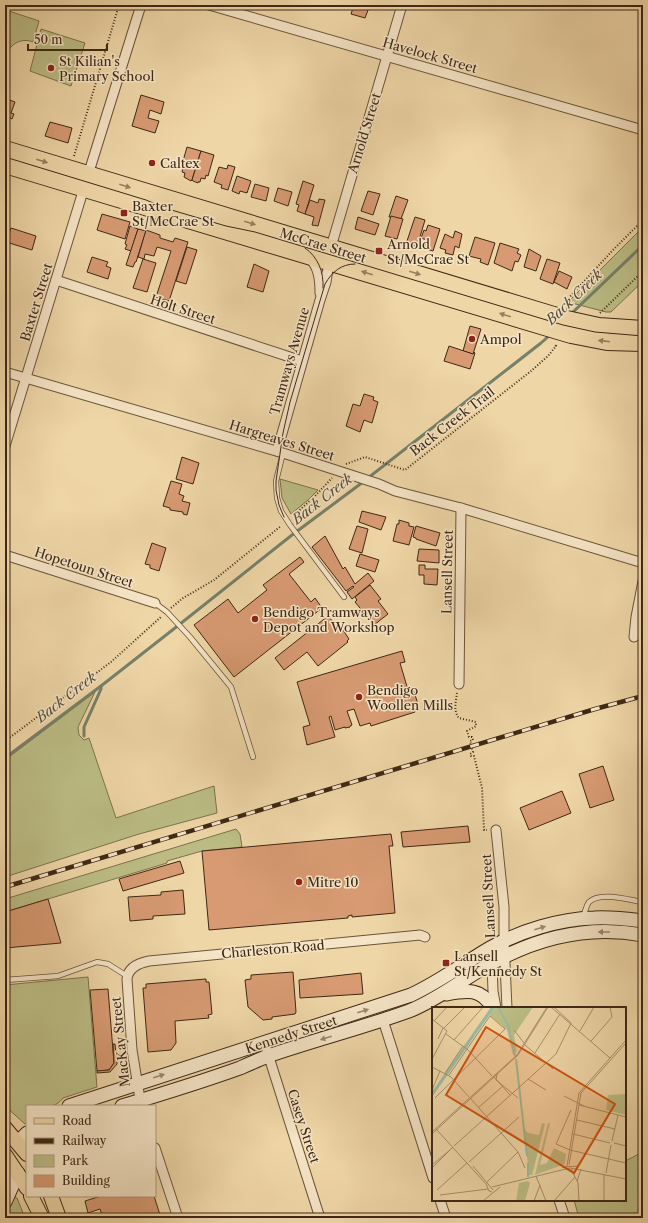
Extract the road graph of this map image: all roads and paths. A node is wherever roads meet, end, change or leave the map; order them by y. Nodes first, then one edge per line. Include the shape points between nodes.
1 (119, 5) edge
2 (141, 5) edge
3 (209, 5) edge
4 (402, 5) edge
5 (388, 56) junction
6 (643, 130) edge
7 (5, 149) edge
8 (71, 156) dead end
9 (5, 165) edge
10 (86, 182) junction
11 (643, 220) edge
12 (302, 254) junction
13 (330, 255) junction
14 (643, 271) edge
15 (56, 280) junction
16 (320, 300) junction
17 (567, 304) dead end
18 (600, 313) dead end
19 (643, 329) edge
20 (643, 343) edge
21 (554, 345) dead end
22 (302, 361) junction
23 (5, 372) edge
24 (26, 378) junction
25 (5, 446) edge
26 (280, 452) junction
27 (343, 465) dead end
28 (461, 508) junction
29 (5, 555) edge
30 (643, 563) edge
31 (643, 580) edge
32 (344, 597) dead end
33 (155, 603) joint
34 (634, 637) dead end
35 (459, 684) joint
36 (253, 758) dead end
37 (496, 830) joint
38 (643, 902) edge
39 (582, 919) junction
40 (643, 921) edge
41 (643, 935) edge
42 (425, 937) dead end
43 (501, 942) junction
44 (505, 956) junction
45 (492, 963) junction
46 (127, 976) junction
47 (5, 980) edge
48 (441, 995) junction
49 (494, 1007) edge
50 (495, 1007) edge
51 (507, 1007) edge
52 (383, 1020) junction
53 (264, 1042) junction
54 (268, 1056) junction
55 (137, 1084) junction
56 (141, 1103) edge
57 (72, 1105) edge
58 (128, 1105) edge
59 (5, 1128) edge
60 (22, 1137) edge
61 (26, 1151) edge
62 (156, 1151) edge
63 (6, 1159) edge
64 (26, 1161) edge
65 (18, 1173) junction
66 (432, 1175) edge
67 (26, 1186) edge
68 (32, 1197) edge
69 (51, 1197) edge
70 (440, 1201) edge
71 (559, 1201) edge
72 (5, 1202) edge
73 (42, 1218) edge
74 (59, 1218) edge
75 (178, 1218) edge
76 (320, 1218) edge
77 (446, 1218) edge
78 (565, 1218) edge

1 - 8 path via 74,157
2 - 10 street, Baxter Street
3 - 5 street, Havelock Street
4 - 5 street, Arnold Street
5 - 6 street, Havelock Street
5 - 13 street, Arnold Street
7 -> 10 highway, McCrae Street
9 - 10 highway, McCrae Street
10 - 12 highway, McCrae Street
10 -> 13 highway, McCrae Street
10 - 15 street, Baxter Street
11 - 17 path via 590,274 565,302
12 - 13 highway, McCrae Street
12 - 16 street, Tramways Avenue via 312,260 316,268 320,282
13 - 16 street, Tramways Avenue
13 -> 19 highway, McCrae Street via 578,322
20 -> 13 highway, McCrae Street via 607,342 566,333
14 - 18 path
15 - 22 street, Holt Street
15 - 24 street, Baxter Street
16 - 22 street, Tramways Avenue
21 - 27 path, Back Creek Trail via 556,346 548,356 531,371 405,470 365,457
22 - 26 street, Tramways Avenue
23 - 24 street, Hargreaves Street
24 - 25 street, Baxter Street
24 - 26 street, Hargreaves Street
26 - 28 street, Hargreaves Street via 395,491
26 - 32 lane via 276,490 279,505 290,525
28 - 30 street, Hargreaves Street
28 - 35 street, Lansell Street
29 - 33 street, Hopetoun Street
31 - 34 street
33 - 36 lane via 162,607 190,637 231,687
35 - 37 path via 456,713 459,718 476,722 476,726 467,731 473,740 470,741 473,752 470,754 474,756 482,788 484,830
37 - 43 street, Lansell Street via 504,906
38 - 39 lane via 606,896 597,898 588,904
39 - 40 street
43 -> 39 street via 546,926
41 -> 44 street via 607,932 572,934 538,942
42 - 46 street, Charleston Road via 420,935 149,961 130,970
43 - 44 street, Lansell Street
43 - 45 street, Lansell Street
53 -> 43 street, Kennedy Street via 411,995 438,982
44 - 45 street, Kennedy Street
44 - 51 street, Lansell Street
45 - 48 street, Kennedy Street
45 - 50 street, Lansell Street
46 - 47 lane via 111,965 100,962 58,976
46 - 55 street, MacKay Street
48 - 49 street via 472,991 485,996
48 - 52 street, Kennedy Street
52 -> 54 street, Kennedy Street
52 - 66 street
53 - 54 street, Casey Street
55 -> 53 street, Kennedy Street
54 - 56 street, Kennedy Street
54 - 76 street, Casey Street
55 - 56 street, MacKay Street
55 - 57 street, Kennedy Street
56 - 58 street, Kennedy Street
59 - 60 main road
60 - 61 main road
60 - 63 main road
62 - 75 street
63 - 65 main road
64 - 65 main road
65 - 67 main road
65 - 72 street
68 - 73 main road
69 - 74 main road
70 - 77 street
71 - 78 street

